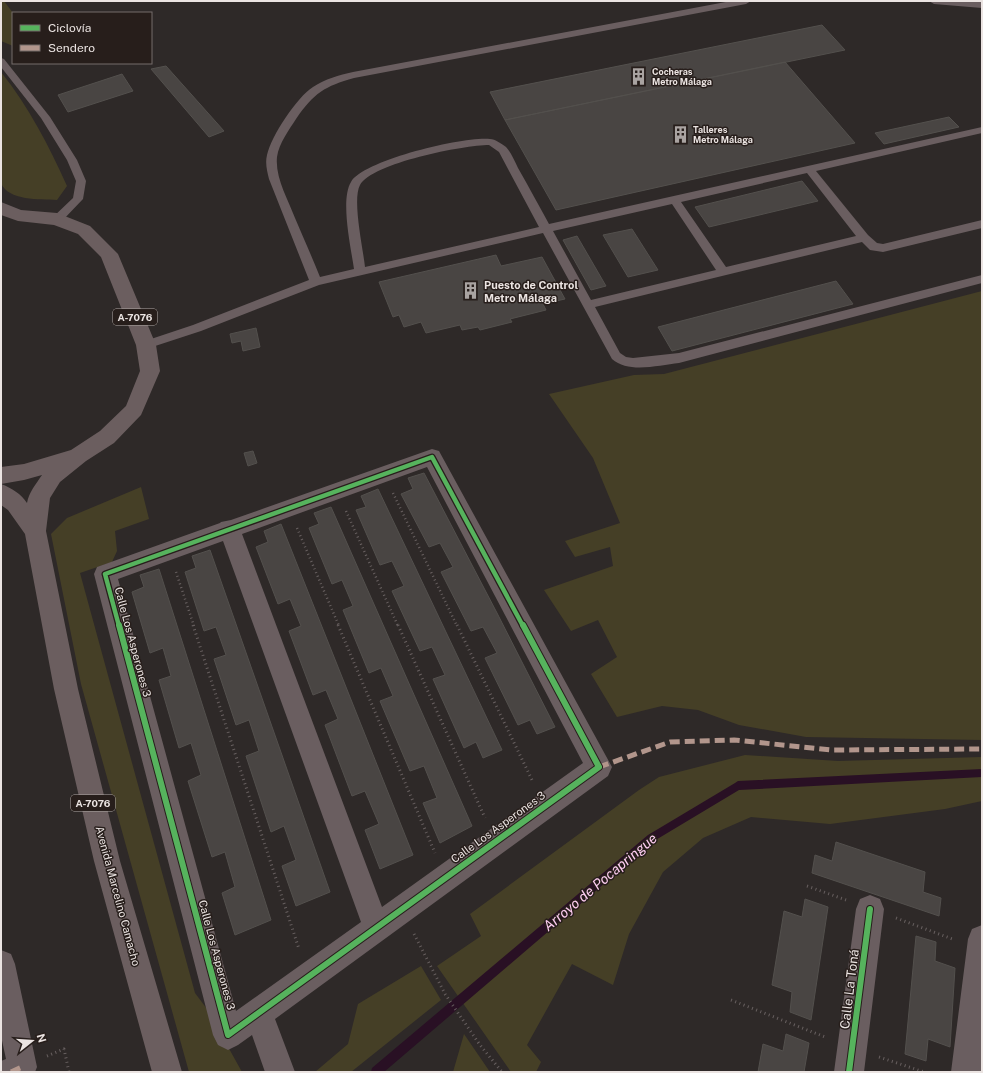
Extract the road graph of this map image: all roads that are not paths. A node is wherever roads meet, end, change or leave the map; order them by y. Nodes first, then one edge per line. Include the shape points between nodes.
1 (746, 1) edge
2 (934, 1) edge
3 (982, 5) edge
4 (1, 60) edge
5 (982, 130) edge
6 (809, 168) junction
7 (674, 199) junction
8 (1, 208) edge
9 (10, 217) edge
10 (57, 220) junction
11 (982, 224) edge
12 (545, 229) junction
13 (864, 238) junction
14 (723, 272) junction
15 (360, 273) junction
16 (982, 279) edge
17 (316, 282) junction
18 (588, 305) junction
19 (146, 345) junction
20 (79, 455) junction
21 (1, 476) edge
22 (1, 493) edge
23 (229, 528) junction
24 (35, 531) junction
25 (870, 909) dead end
26 (376, 927) junction
27 (982, 938) edge
28 (1, 964) edge
29 (258, 1013) junction
30 (16, 1069) edge
31 (167, 1072) edge
32 (280, 1072) edge
33 (848, 1072) edge
34 (966, 1072) edge

1 - 17 lane via 353,75 312,93 276,144 272,154 272,167 274,179
2 - 3 lane
4 - 10 lane via 44,117 72,160 81,181 78,199
5 - 6 lane
6 - 7 lane
6 - 13 lane
7 - 12 lane
7 - 14 lane
8 - 9 main road, Avenida Marcelino Camacho / A-7076
9 - 10 main road, Avenida Marcelino Camacho / A-7076
10 - 19 main road, Avenida Marcelino Camacho / A-7076 via 84,230 109,254
11 - 13 lane via 883,248 874,247
12 - 15 lane
12 - 15 lane via 503,150 491,142 392,160 367,172 357,181 352,191 351,203
12 - 18 lane
13 - 14 lane
14 - 18 lane
15 - 17 lane
16 - 18 lane via 679,358 633,363 620,360 616,356
17 - 19 lane
19 - 20 main road, Avenida Marcelino Camacho / A-7076 via 150,371 134,410 107,437
20 - 21 main road, Avenida Marcelino Camacho / A-7076 via 24,472
20 - 24 main road, Avenida Marcelino Camacho / A-7076 via 53,476 39,496
22 - 24 main road, Avenida Marcelino Camacho / A-7076 via 16,504
23 - 26 street
23 - 26 street, Calle Los Asperones 3 via 432,457 599,767
23 - 29 street, Calle Los Asperones 3 via 105,574 228,1035
24 - 31 main road, Avenida Marcelino Camacho / A-7076 via 66,690 107,861
25 - 33 street, Calle La Toná
26 - 29 street, Calle Los Asperones 3
27 - 34 street
28 - 30 street
29 - 32 street

